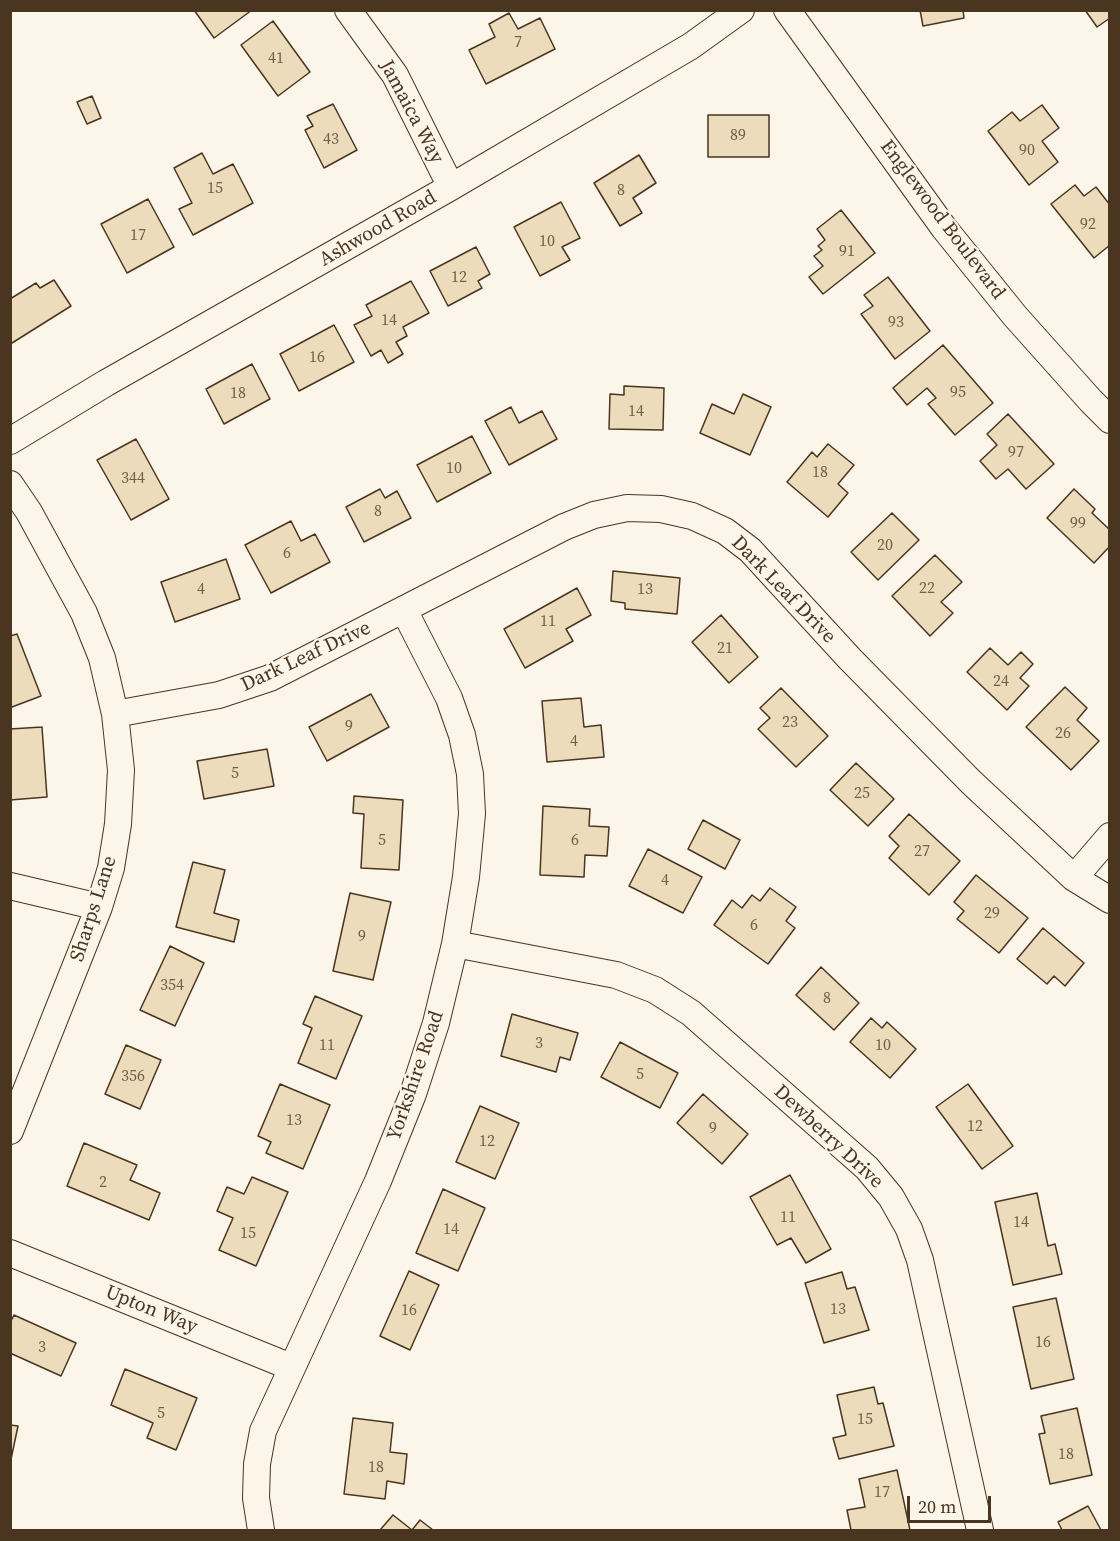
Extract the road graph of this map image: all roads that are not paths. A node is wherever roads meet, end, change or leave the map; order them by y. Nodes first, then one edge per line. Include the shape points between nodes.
1 (348, 10) edge
2 (741, 10) edge
3 (787, 10) edge
4 (451, 187) junction
5 (1110, 420) edge
6 (10, 441) edge
7 (10, 484) edge
8 (404, 610) junction
9 (116, 714) junction
10 (1110, 836) edge
11 (1074, 878) junction
12 (10, 886) edge
13 (1110, 900) edge
14 (99, 907) junction
15 (455, 944) junction
16 (10, 1131) edge
17 (10, 1253) edge
18 (291, 1367) junction
19 (261, 1530) edge
20 (980, 1530) edge

1 - 4 street, Jamaica Way via 395,75
2 - 4 street, Ashwood Road via 691,46
3 - 5 street, Englewood Boulevard via 944,228 1015,316
4 - 6 street, Ashwood Road
7 - 9 street, Sharps Lane via 84,613 102,657
8 - 9 street, Dark Leaf Drive via 270,678 219,695
8 - 11 street, Dark Leaf Drive via 594,514 627,508 661,509 692,516 725,531 750,550 971,782
8 - 15 street, Yorkshire Road via 449,698 470,774 472,814
9 - 14 street, Sharps Lane via 121,770 118,824
10 - 11 street
11 - 13 street, Dark Leaf Drive
12 - 14 street
14 - 16 street, Sharps Lane
15 - 18 street, Yorkshire Road via 436,1023 413,1094 378,1180
15 - 20 street, Dewberry Drive via 615,975 655,990 690,1013 867,1168 891,1197 920,1260
17 - 18 street, Upton Way
18 - 19 street, Yorkshire Road via 263,1431 256,1464

